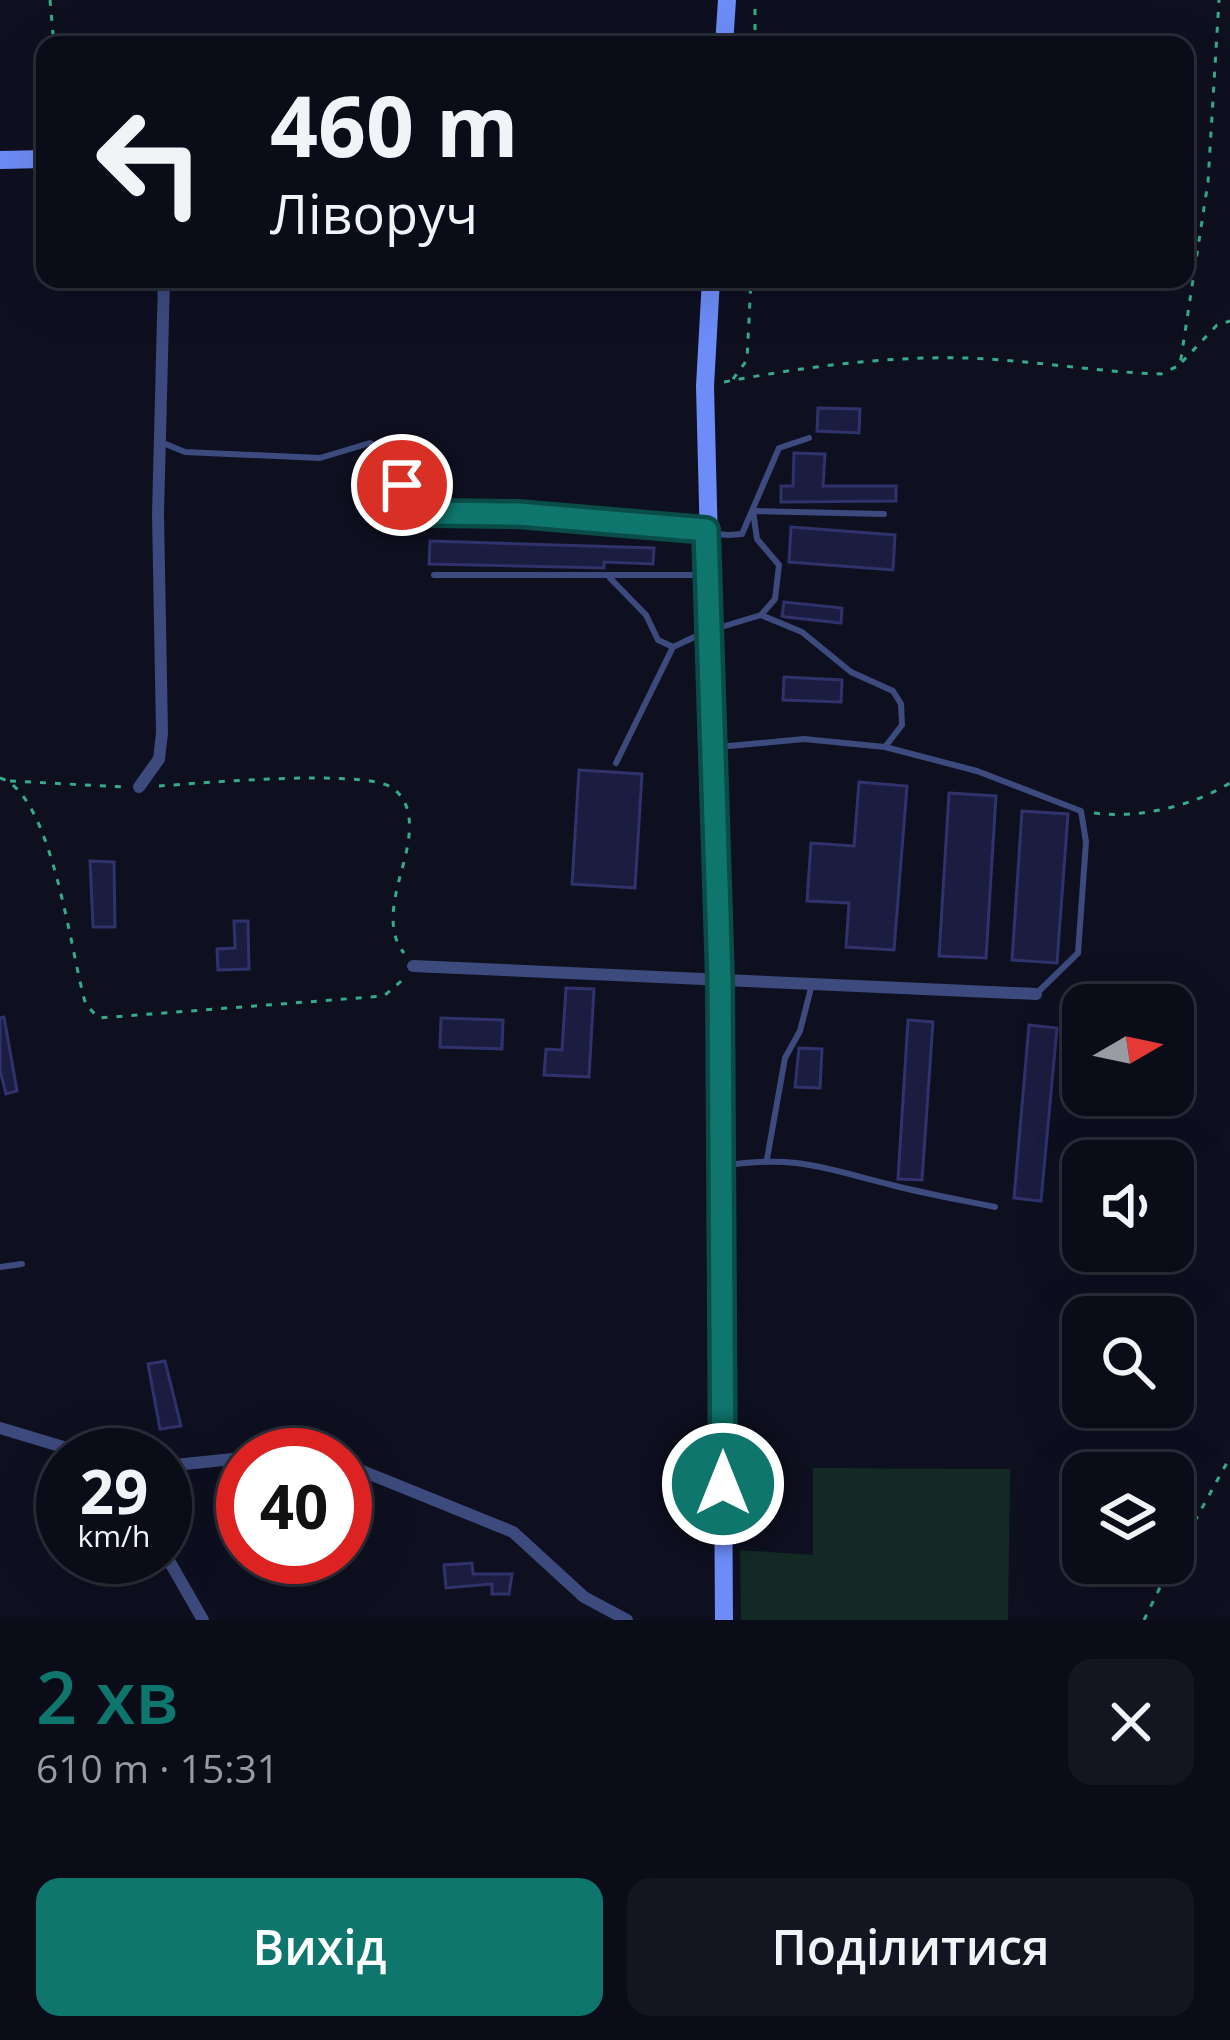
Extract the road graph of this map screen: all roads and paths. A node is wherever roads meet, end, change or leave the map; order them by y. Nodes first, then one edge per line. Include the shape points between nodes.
1 (50, 0) edge
2 (727, 0) edge
3 (755, 0) edge
4 (1219, 0) edge
5 (54, 36) edge
6 (725, 36) edge
7 (755, 36) edge
8 (36, 159) edge
9 (0, 160) edge
10 (1194, 274) edge
11 (164, 288) edge
12 (710, 288) edge
13 (751, 288) edge
14 (1192, 288) edge
15 (1230, 321) edge
16 (1180, 365) junction
17 (732, 381) junction
18 (705, 386) junction
19 (809, 438) dead end
20 (161, 442) junction
21 (753, 511) junction
22 (884, 514) dead end
23 (706, 530) junction
24 (434, 575) dead end
25 (707, 575) junction
26 (610, 578) junction
27 (761, 615) junction
28 (708, 630) junction
29 (674, 647) junction
30 (714, 747) junction
31 (885, 747) junction
32 (616, 763) dead end
33 (0, 778) edge
34 (10, 781) junction
35 (1230, 783) edge
36 (139, 787) junction
37 (1081, 811) junction
38 (413, 966) junction
39 (720, 980) junction
40 (812, 984) junction
41 (1036, 994) joint
42 (767, 1159) junction
43 (721, 1167) junction
44 (995, 1207) dead end
45 (22, 1264) dead end
46 (0, 1267) edge
47 (0, 1428) edge
48 (36, 1439) edge
49 (1230, 1456) edge
50 (372, 1475) edge
51 (1194, 1522) edge
52 (182, 1584) edge
53 (1161, 1584) edge
54 (203, 1620) edge
55 (627, 1620) edge
56 (724, 1620) edge
57 (1144, 1620) edge

1 - 5 path
2 - 6 street
3 - 7 path
4 - 10 path
8 - 9 street
11 - 20 street
12 - 18 street
13 - 17 path via 747,361
14 - 16 path
15 - 16 path
16 - 17 path via 1162,374 965,358 876,361
17 - 18 path
18 - 23 street
19 - 21 lane via 779,448
20 - 23 lane via 184,452 320,458 370,443 410,500 433,513
20 - 36 street via 162,733 159,759
21 - 22 lane
21 - 23 lane via 742,534
21 - 27 lane via 757,538 779,565 775,598
23 - 25 street
24 - 26 lane
25 - 26 lane
25 - 28 street
26 - 29 lane via 646,614 658,640
27 - 28 lane
27 - 31 lane via 893,691 902,725
28 - 29 lane
28 - 30 street
29 - 32 lane
30 - 31 lane via 804,739
30 - 39 street
31 - 37 lane
33 - 34 path
34 - 36 path
34 - 38 path via 46,843 86,1005 99,1018 384,996
35 - 37 path via 1124,817
36 - 38 path via 334,779 388,785 410,819 392,920 396,944
37 - 41 lane via 1078,953
38 - 39 street
39 - 40 street
39 - 43 street
40 - 41 street
40 - 42 lane via 785,1058
42 - 43 lane
42 - 44 lane via 830,1166
43 - 56 street
45 - 46 lane
47 - 48 street
49 - 51 path
50 - 55 street via 513,1532 584,1597
52 - 54 street
53 - 57 path

